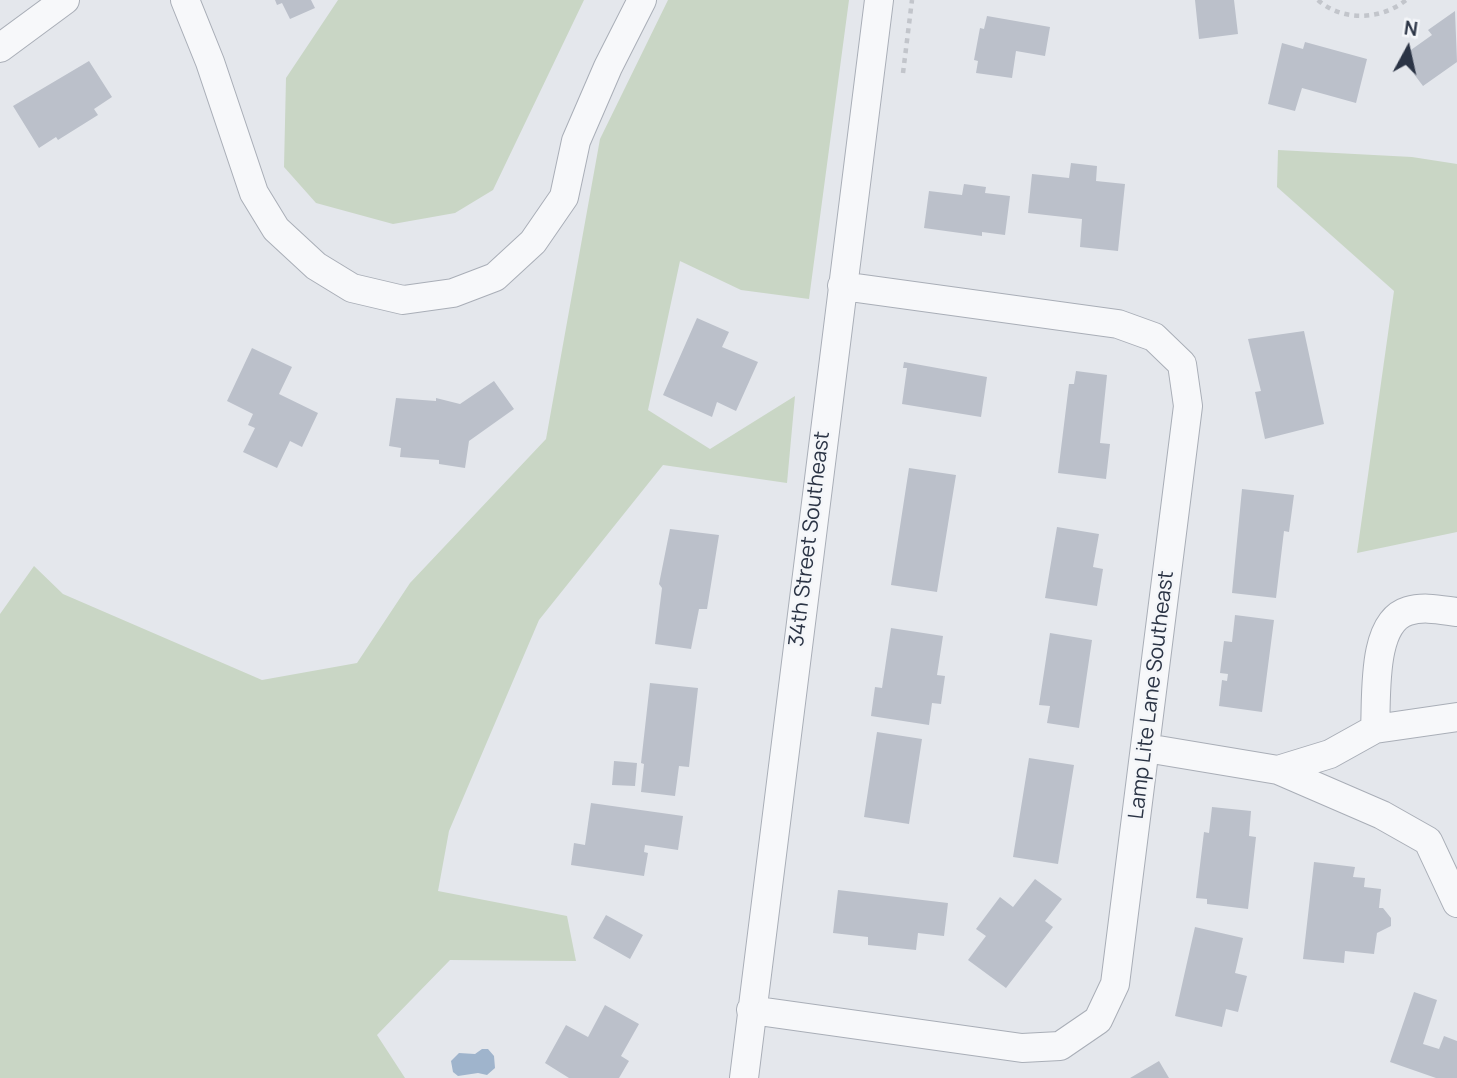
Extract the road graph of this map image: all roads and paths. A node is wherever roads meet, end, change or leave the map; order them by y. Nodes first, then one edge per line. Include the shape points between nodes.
1 (65, 0) edge
2 (185, 0) edge
3 (642, 0) edge
4 (879, 0) edge
5 (912, 0) edge
6 (1318, 0) edge
7 (1406, 0) edge
8 (0, 48) edge
9 (903, 73) dead end
10 (842, 286) junction
11 (1457, 612) edge
12 (1457, 717) edge
13 (1375, 729) junction
14 (1146, 748) junction
15 (1278, 770) junction
16 (1457, 903) edge
17 (751, 1010) junction
18 (744, 1078) edge

1 - 8 street
2 - 3 street via 254,193 276,229 316,267 352,288 403,300 453,293 495,277 533,242 564,197 576,141
4 - 10 street, 34th Street Southeast
5 - 9 path
6 - 7 path via 1335,10 1364,16 1392,10
10 - 14 street, Lamp Lite Lane Southeast via 1118,324 1154,337 1182,364 1188,406
10 - 17 street, 34th Street Southeast
11 - 13 street via 1406,611 1390,623 1381,641
12 - 13 street
13 - 15 street via 1330,754
14 - 15 street
14 - 17 street, Lamp Lite Lane Southeast via 1115,984 1098,1020 1060,1046 1022,1048
15 - 16 street via 1428,841
17 - 18 street, 34th Street Southeast

